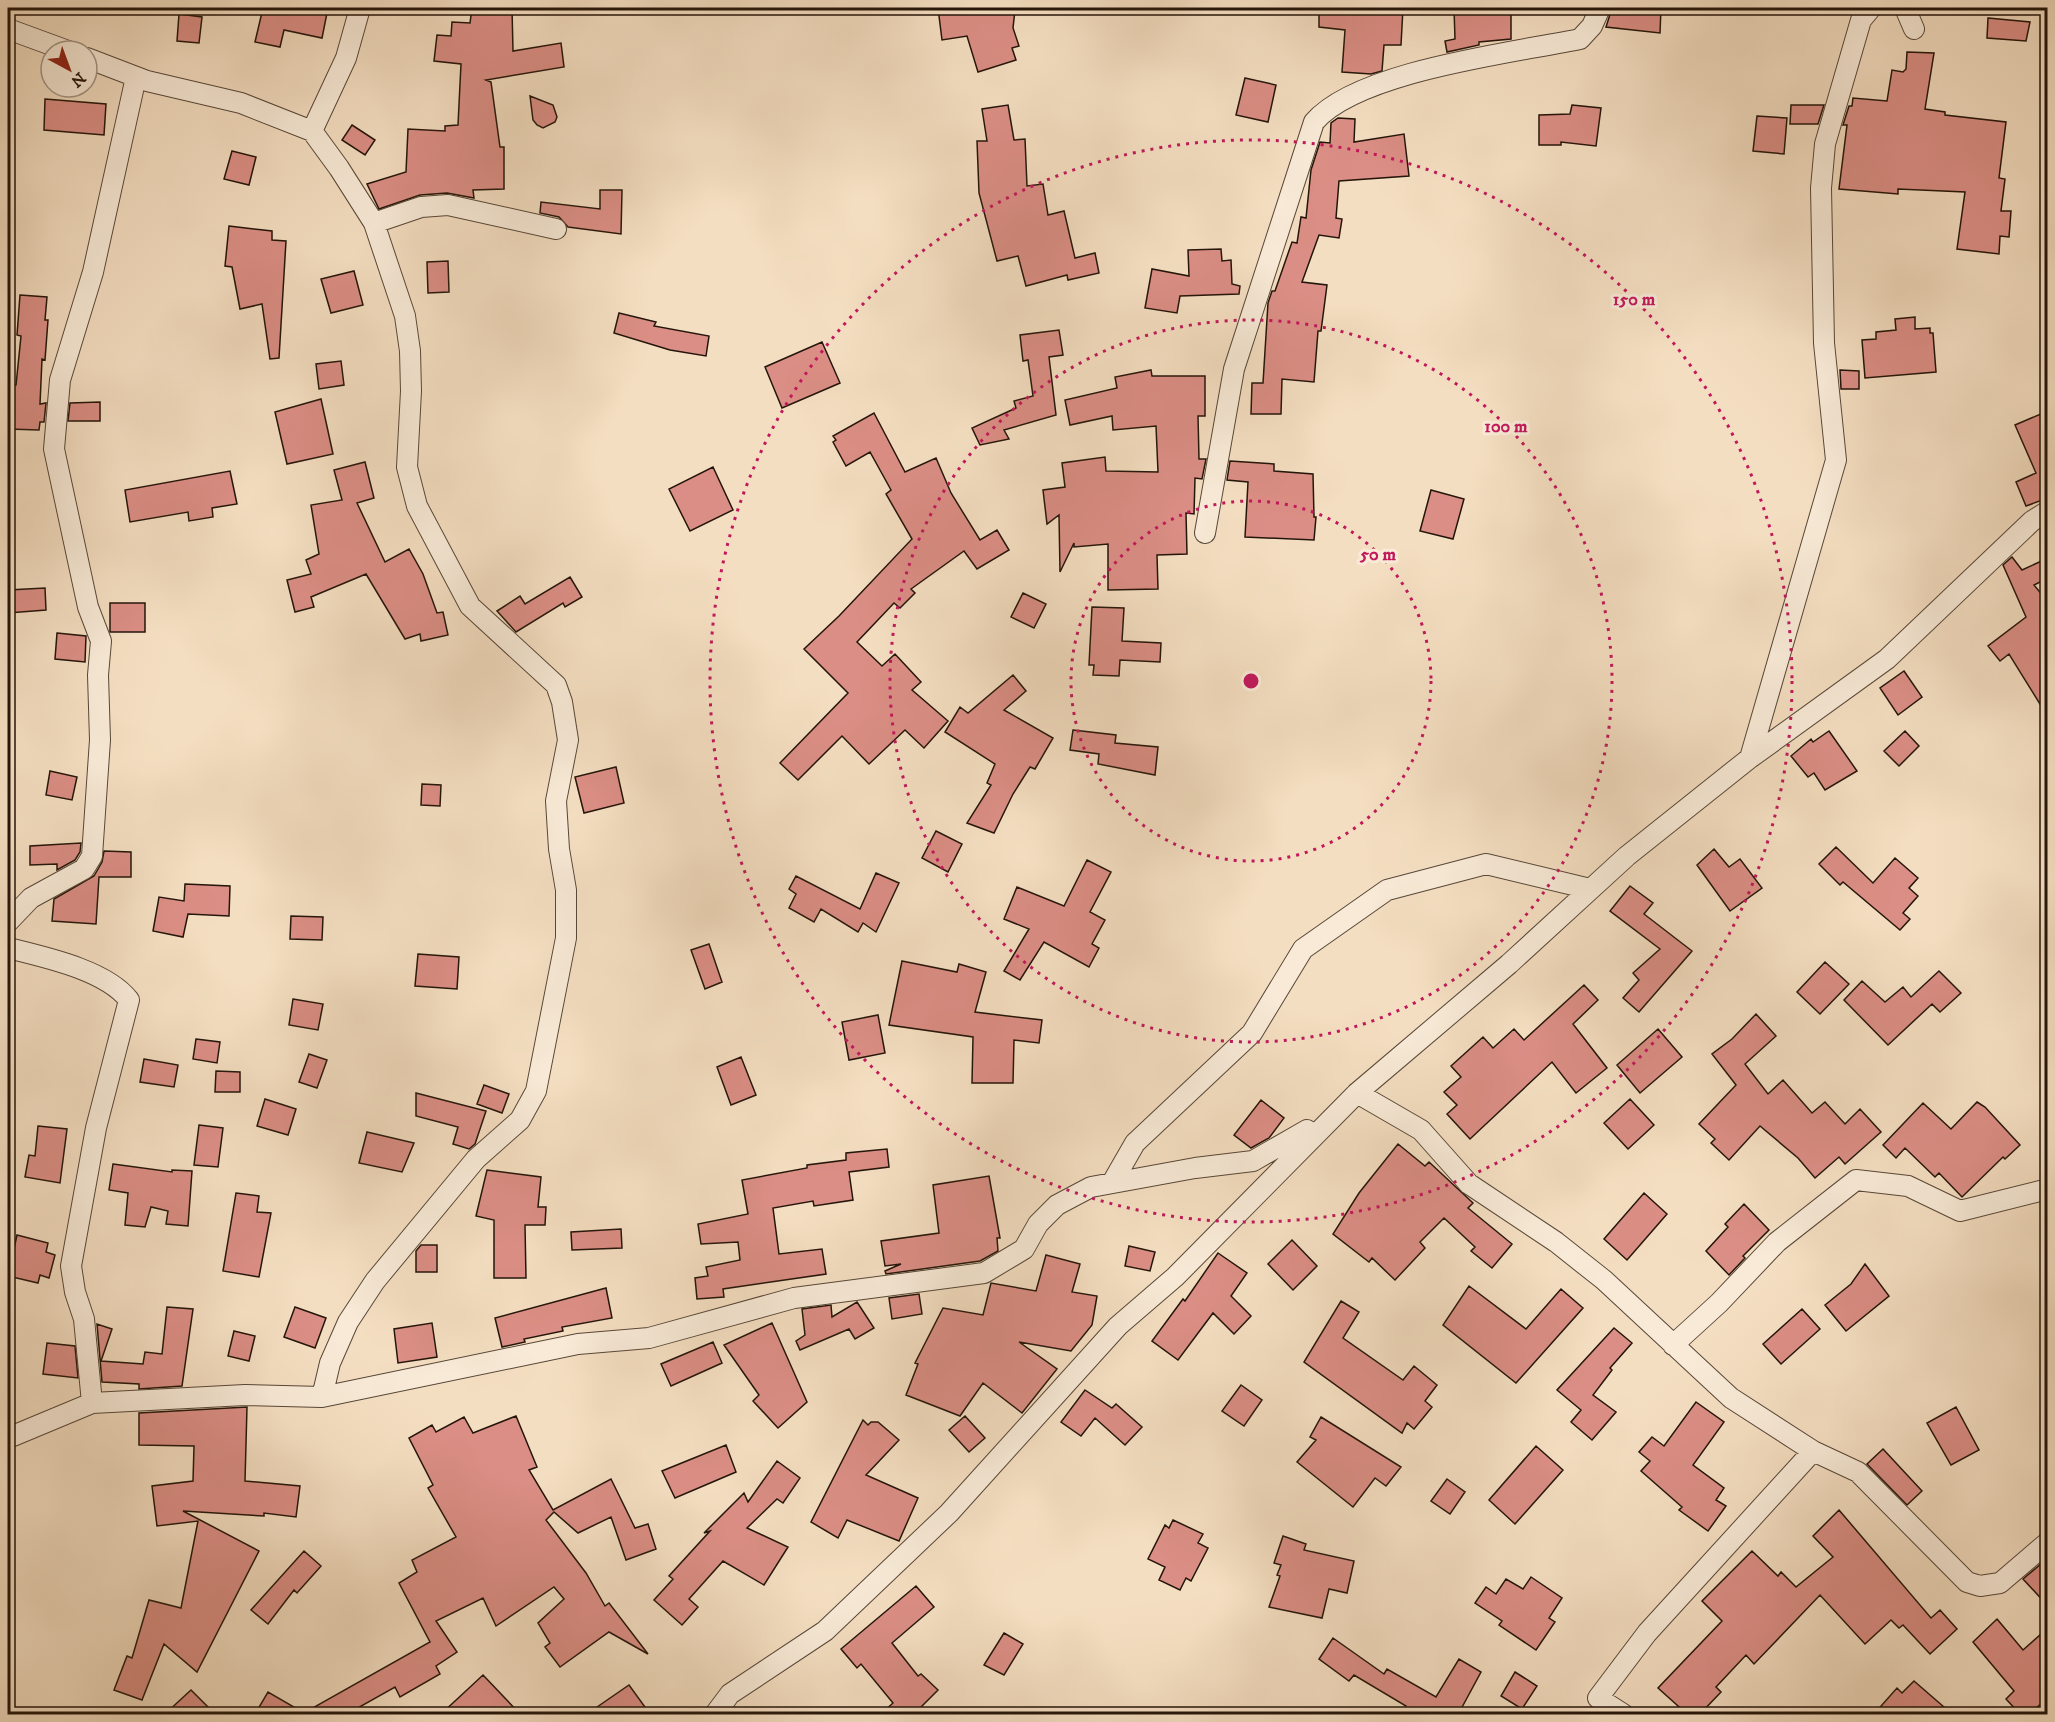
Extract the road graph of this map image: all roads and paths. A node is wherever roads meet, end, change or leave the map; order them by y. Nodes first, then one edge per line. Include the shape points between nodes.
1 (360, 8) edge
2 (1600, 8) edge
3 (1871, 8) edge
4 (1905, 8) edge
5 (8, 29) edge
6 (1914, 29) dead end
7 (39, 40) edge
8 (99, 63) edge
9 (136, 77) junction
10 (312, 131) junction
11 (374, 223) junction
12 (556, 229) dead end
13 (2048, 511) edge
14 (1205, 533) dead end
15 (1750, 758) junction
16 (1590, 889) junction
17 (8, 922) edge
18 (8, 948) edge
19 (1357, 1093) junction
20 (1330, 1117) junction
21 (1112, 1183) junction
22 (2048, 1189) edge
23 (1673, 1345) junction
24 (322, 1397) junction
25 (92, 1403) junction
26 (8, 1438) edge
27 (1813, 1451) junction
28 (2048, 1542) edge
29 (715, 1714) edge
30 (1623, 1714) edge

1 - 10 street via 346,58
2 - 14 street via 1592,26 1580,39 1396,76 1335,102 1314,122 1234,369
3 - 15 street via 1861,20 1825,144 1821,188 1824,343 1836,460
4 - 6 street
5 - 7 street
8 - 9 street
9 - 10 street via 241,103
9 - 17 street via 93,272 60,380 54,449 88,607 101,641 100,740 92,856 84,869 31,898
10 - 11 street
11 - 12 street via 421,207 448,205
11 - 24 street via 405,316 411,390 407,467 417,506 470,606 556,685 562,702 568,740 556,801 566,890 566,938 537,1090 520,1119 476,1159 375,1281 348,1322 330,1363
13 - 15 street via 2032,521 1887,659
15 - 16 street
16 - 19 street via 1509,964
16 - 21 street via 1486,864 1387,890 1303,949 1252,1033 1135,1143
18 - 25 street via 56,960 119,987 129,1000 96,1128 72,1266 84,1319
19 - 20 street
19 - 23 street via 1421,1130 1469,1184 1556,1242 1628,1300
20 - 21 street via 1253,1161
20 - 29 street via 1174,1277 1118,1326 949,1513 825,1631 730,1694
21 - 24 street via 1091,1187 1057,1206 1038,1224 1024,1249 984,1273 794,1298 649,1338 578,1344
22 - 23 street via 1960,1210 1908,1186 1856,1180 1776,1242
23 - 27 street via 1731,1398
24 - 25 street via 245,1395
25 - 26 street
27 - 28 street via 1858,1472 1967,1582 1980,1586 2000,1583
27 - 30 street via 1647,1633 1598,1698

